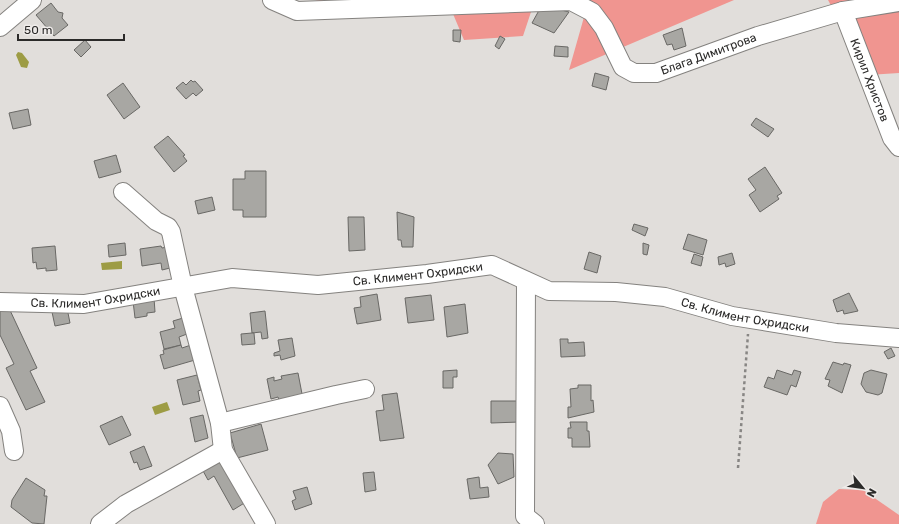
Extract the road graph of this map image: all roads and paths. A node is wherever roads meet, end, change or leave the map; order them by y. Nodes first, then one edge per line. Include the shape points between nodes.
1 (32, 0) edge
2 (272, 0) edge
3 (899, 2) edge
4 (843, 11) junction
5 (0, 26) edge
6 (899, 147) edge
7 (123, 192) dead end
8 (526, 281) junction
9 (183, 287) junction
10 (0, 302) edge
11 (749, 319) junction
12 (899, 338) edge
13 (365, 389) dead end
14 (0, 406) edge
15 (220, 423) junction
16 (223, 450) junction
17 (14, 451) dead end
18 (738, 468) dead end
19 (525, 521) edge
20 (100, 524) edge
21 (266, 524) edge

1 - 5 street
2 - 4 street, Блага Димитрова via 297,11 571,1 592,12 604,28 623,67 634,73 656,73 758,36
3 - 4 street, Блага Димитрова
4 - 6 street, Кирил Христов via 892,138
7 - 9 street via 156,221 168,227
8 - 9 street, Св. Климент Охридски via 492,265 318,285 232,278
8 - 11 street, Св. Климент Охридски via 549,291 616,292 666,297
8 - 19 street
9 - 10 street, Св. Климент Охридски via 84,304
9 - 15 street
11 - 12 street, Св. Климент Охридски via 836,333
11 - 18 path
13 - 15 street
14 - 17 street via 11,431
15 - 16 street
16 - 20 street via 126,504
16 - 21 street

